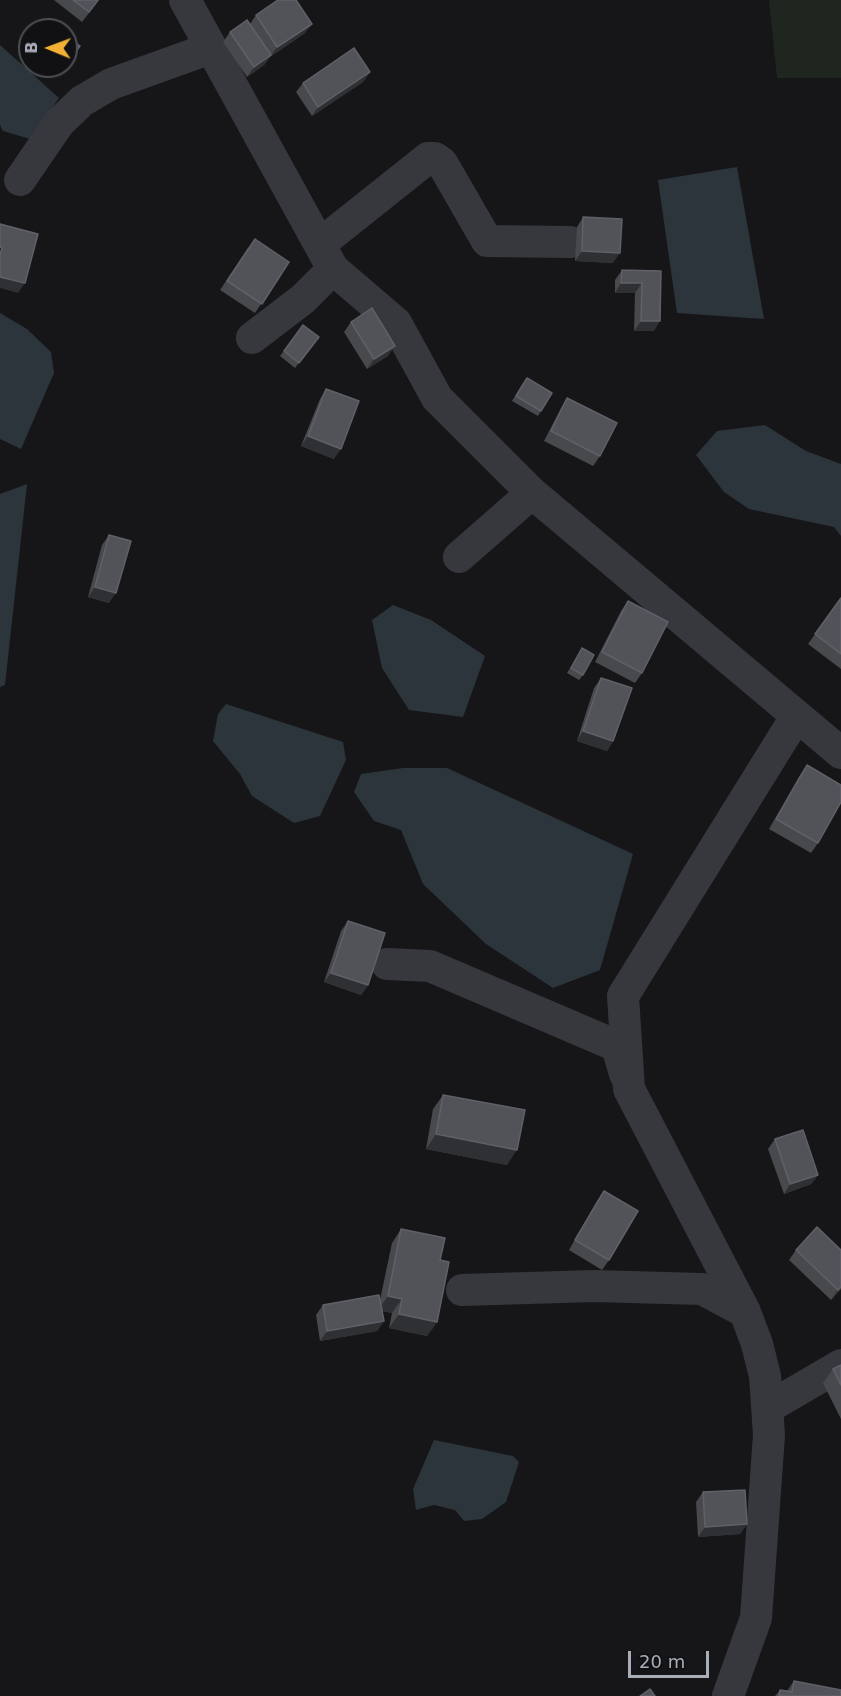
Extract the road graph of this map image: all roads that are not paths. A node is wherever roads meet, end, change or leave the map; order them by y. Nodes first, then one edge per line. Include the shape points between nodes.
1 (185, 0) edge
2 (211, 48) junction
3 (20, 180) dead end
4 (570, 242) dead end
5 (327, 256) junction
6 (252, 338) dead end
7 (532, 493) junction
8 (459, 557) dead end
9 (796, 717) junction
10 (841, 753) edge
11 (387, 964) dead end
12 (629, 1089) junction
13 (462, 1290) dead end
14 (744, 1312) junction
15 (841, 1365) edge
16 (769, 1407) junction
17 (728, 1696) edge

1 - 2 street
2 - 3 street via 111,84 82,101 59,123
2 - 5 street
4 - 5 street via 487,241 442,163 428,158
5 - 6 street via 303,299
5 - 7 street via 396,323 437,398
7 - 8 street
7 - 9 street
9 - 10 street
9 - 12 street via 623,996
11 - 12 street via 430,966 617,1046
12 - 14 street
13 - 14 street via 594,1286 702,1289
14 - 16 street via 757,1344
15 - 16 street
16 - 17 street via 756,1618

